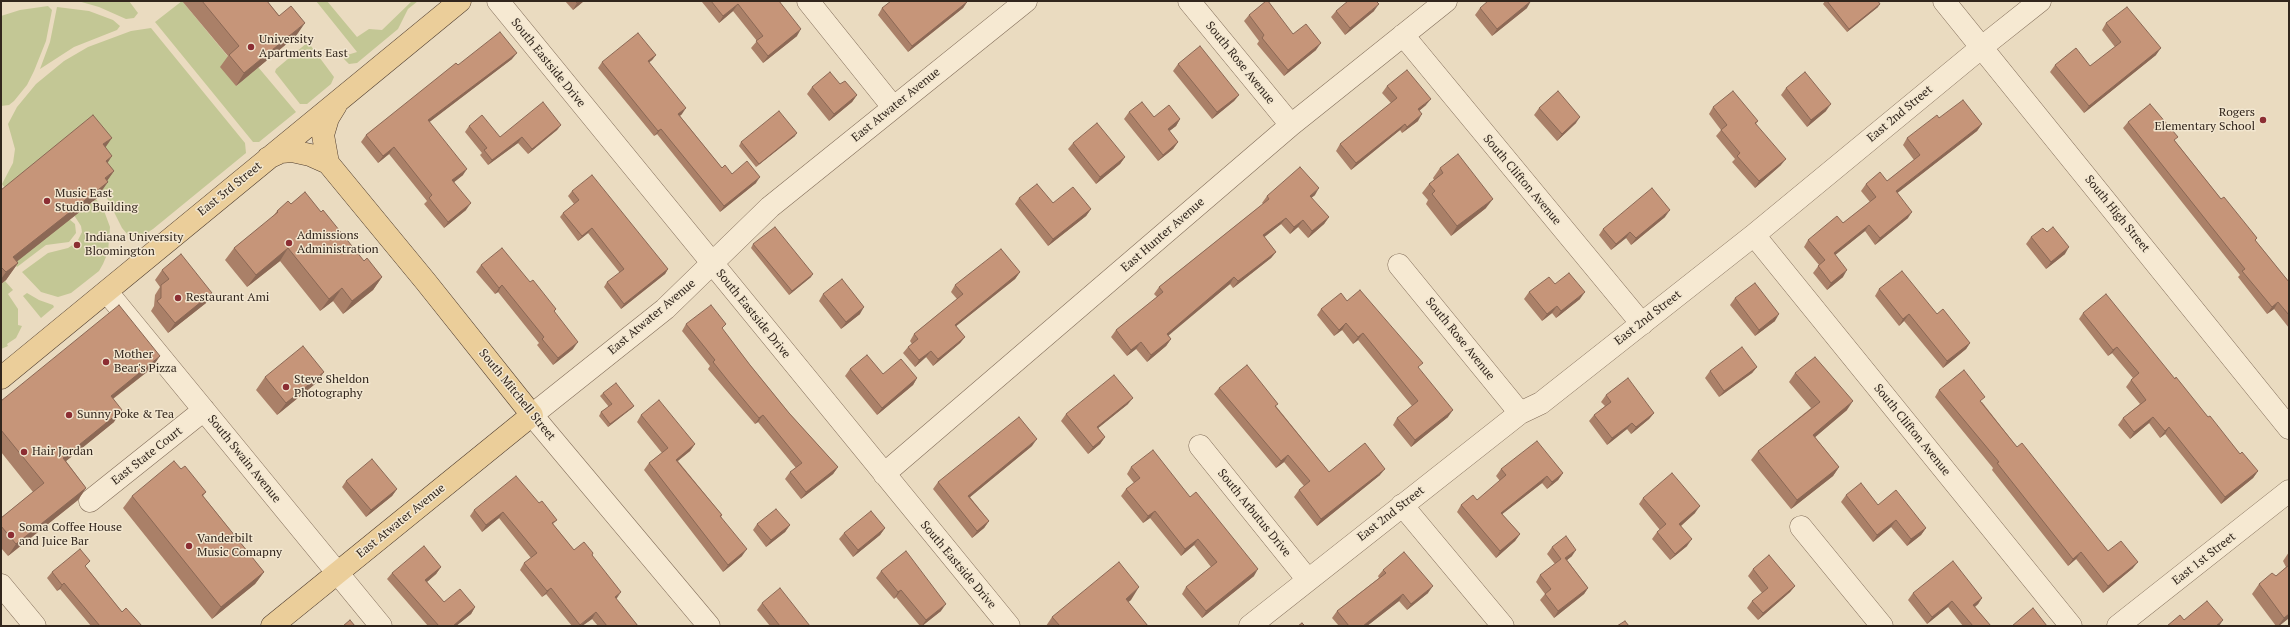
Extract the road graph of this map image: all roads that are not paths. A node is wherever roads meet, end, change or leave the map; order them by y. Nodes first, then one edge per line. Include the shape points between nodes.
1 (460, 1) edge
2 (498, 1) edge
3 (808, 1) edge
4 (1026, 1) edge
5 (1189, 1) edge
6 (1446, 1) edge
7 (1944, 1) edge
8 (2040, 1) edge
9 (1403, 36) junction
10 (1982, 46) junction
11 (346, 95) junction
12 (893, 107) junction
13 (1291, 125) junction
14 (268, 158) junction
15 (328, 163) junction
16 (1754, 235) junction
17 (712, 264) junction
18 (1399, 265) dead end
19 (107, 292) junction
20 (1642, 324) junction
21 (1, 378) edge
22 (204, 410) junction
23 (1520, 412) junction
24 (532, 415) junction
25 (2289, 428) edge
26 (1200, 446) dead end
27 (884, 474) junction
28 (2289, 491) edge
29 (90, 501) dead end
30 (1402, 505) junction
31 (1801, 527) dead end
32 (337, 572) junction
33 (1308, 580) junction
34 (1, 585) edge
35 (705, 625) edge
36 (36, 626) edge
37 (272, 626) edge
38 (381, 626) edge
39 (1009, 626) edge
40 (1250, 626) edge
41 (1503, 626) edge
42 (1882, 626) edge
43 (2071, 626) edge
44 (2118, 626) edge

1 - 11 main road, East 3rd Street
2 - 17 street, South Eastside Drive
3 - 12 street
4 - 12 street, East Atwater Avenue
5 - 13 street, South Rose Avenue
6 - 9 street, East Hunter Avenue
7 - 10 street, South High Street
8 - 10 street, East 2nd Street
9 - 13 street, East Hunter Avenue
9 - 20 street, South Clifton Avenue
10 - 16 street, East 2nd Street
10 - 25 street, South High Street
11 - 14 main road, East 3rd Street
11 - 15 main road, South Mitchell Street via 330,114 324,131
12 - 17 street, East Atwater Avenue via 770,207
13 - 27 street, East Hunter Avenue
14 - 15 main road, South Mitchell Street via 281,152 292,151
14 - 19 main road, East 3rd Street
15 - 24 main road, South Mitchell Street
16 - 20 street, East 2nd Street
16 - 43 street, South Clifton Avenue
17 - 24 street, East Atwater Avenue via 665,309
17 - 27 street, South Eastside Drive
18 - 23 street, South Rose Avenue
19 - 21 main road, East 3rd Street
19 - 22 street, South Swain Avenue
20 - 23 street, East 2nd Street via 1541,403
22 - 29 street, East State Court
22 - 32 street, South Swain Avenue
23 - 30 street, East 2nd Street
24 - 32 main road, East Atwater Avenue
24 - 35 street, South Mitchell Street
26 - 33 street, South Arbutus Drive
27 - 39 street, South Eastside Drive
28 - 44 street, East 1st Street
30 - 33 street, East 2nd Street
30 - 41 street
31 - 42 street
32 - 37 main road, East Atwater Avenue
32 - 38 street, South Swain Avenue
33 - 40 street, East 2nd Street
34 - 36 street

